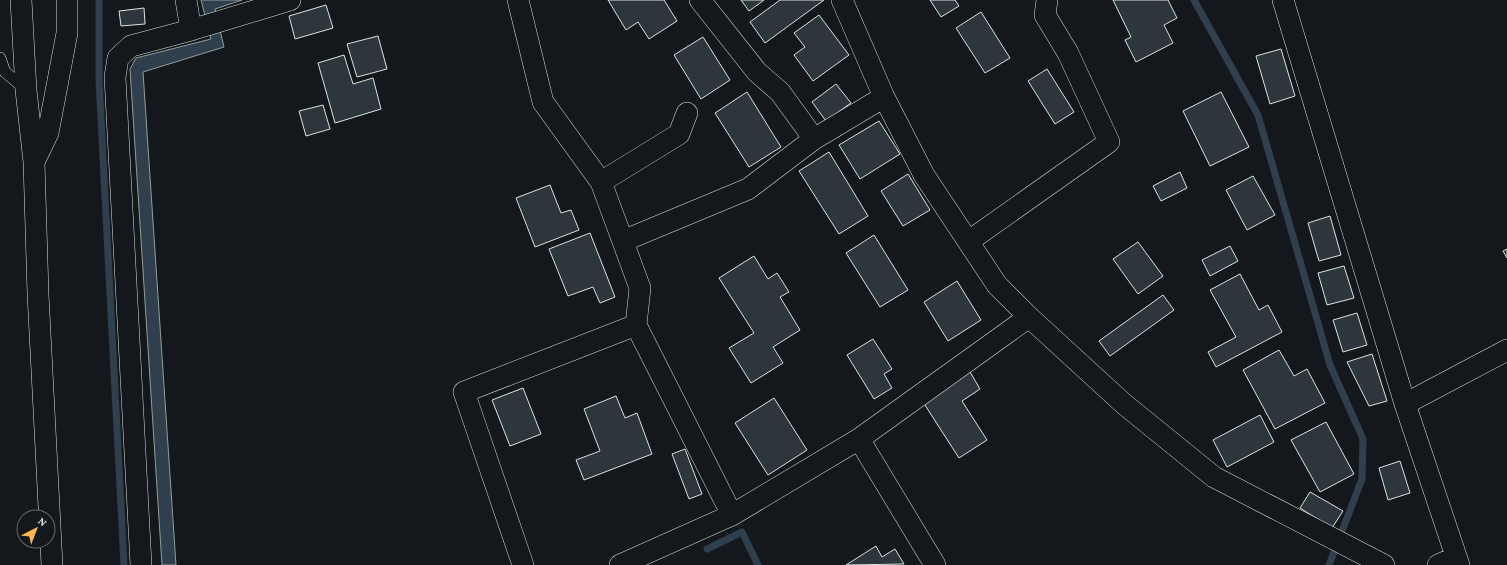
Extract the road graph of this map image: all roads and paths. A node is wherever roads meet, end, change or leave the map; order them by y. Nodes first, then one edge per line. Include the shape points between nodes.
1 (20, 0) edge
2 (67, 0) edge
3 (186, 0) edge
4 (290, 0) edge
5 (518, 0) edge
6 (700, 0) edge
7 (842, 0) edge
8 (1047, 0) edge
9 (1283, 0) edge
10 (205, 26) junction
11 (0, 58) edge
12 (26, 90) junction
13 (884, 97) junction
14 (687, 113) dead end
15 (814, 139) junction
16 (34, 162) junction
17 (601, 182) junction
18 (623, 241) junction
19 (969, 241) junction
20 (1029, 316) junction
21 (636, 325) junction
22 (1507, 350) edge
23 (1405, 404) junction
24 (859, 439) junction
25 (732, 515) junction
26 (1451, 562) edge
27 (52, 565) edge
28 (141, 565) edge
29 (523, 565) edge
30 (620, 565) edge
31 (935, 565) edge
32 (1384, 565) edge

1 - 12 street
2 - 16 street via 67,33 48,133
3 - 10 street
4 - 10 street
5 - 17 street via 543,102
6 - 15 street via 757,72 780,92
7 - 13 street
8 - 19 street via 1045,15 1068,53 1109,142
9 - 23 street
10 - 28 street via 132,46 118,58 115,78
11 - 12 lane via 5,72
12 - 16 street
13 - 15 street
13 - 19 street via 924,175
14 - 17 street via 679,134
15 - 18 street via 748,189
16 - 27 street
17 - 18 street
18 - 21 street via 640,288
19 - 20 street via 997,285
20 - 24 street
20 - 32 street via 1124,404 1214,476
21 - 25 street
21 - 29 street via 464,392
22 - 23 street
23 - 26 street
24 - 25 street
24 - 31 street
25 - 30 street

